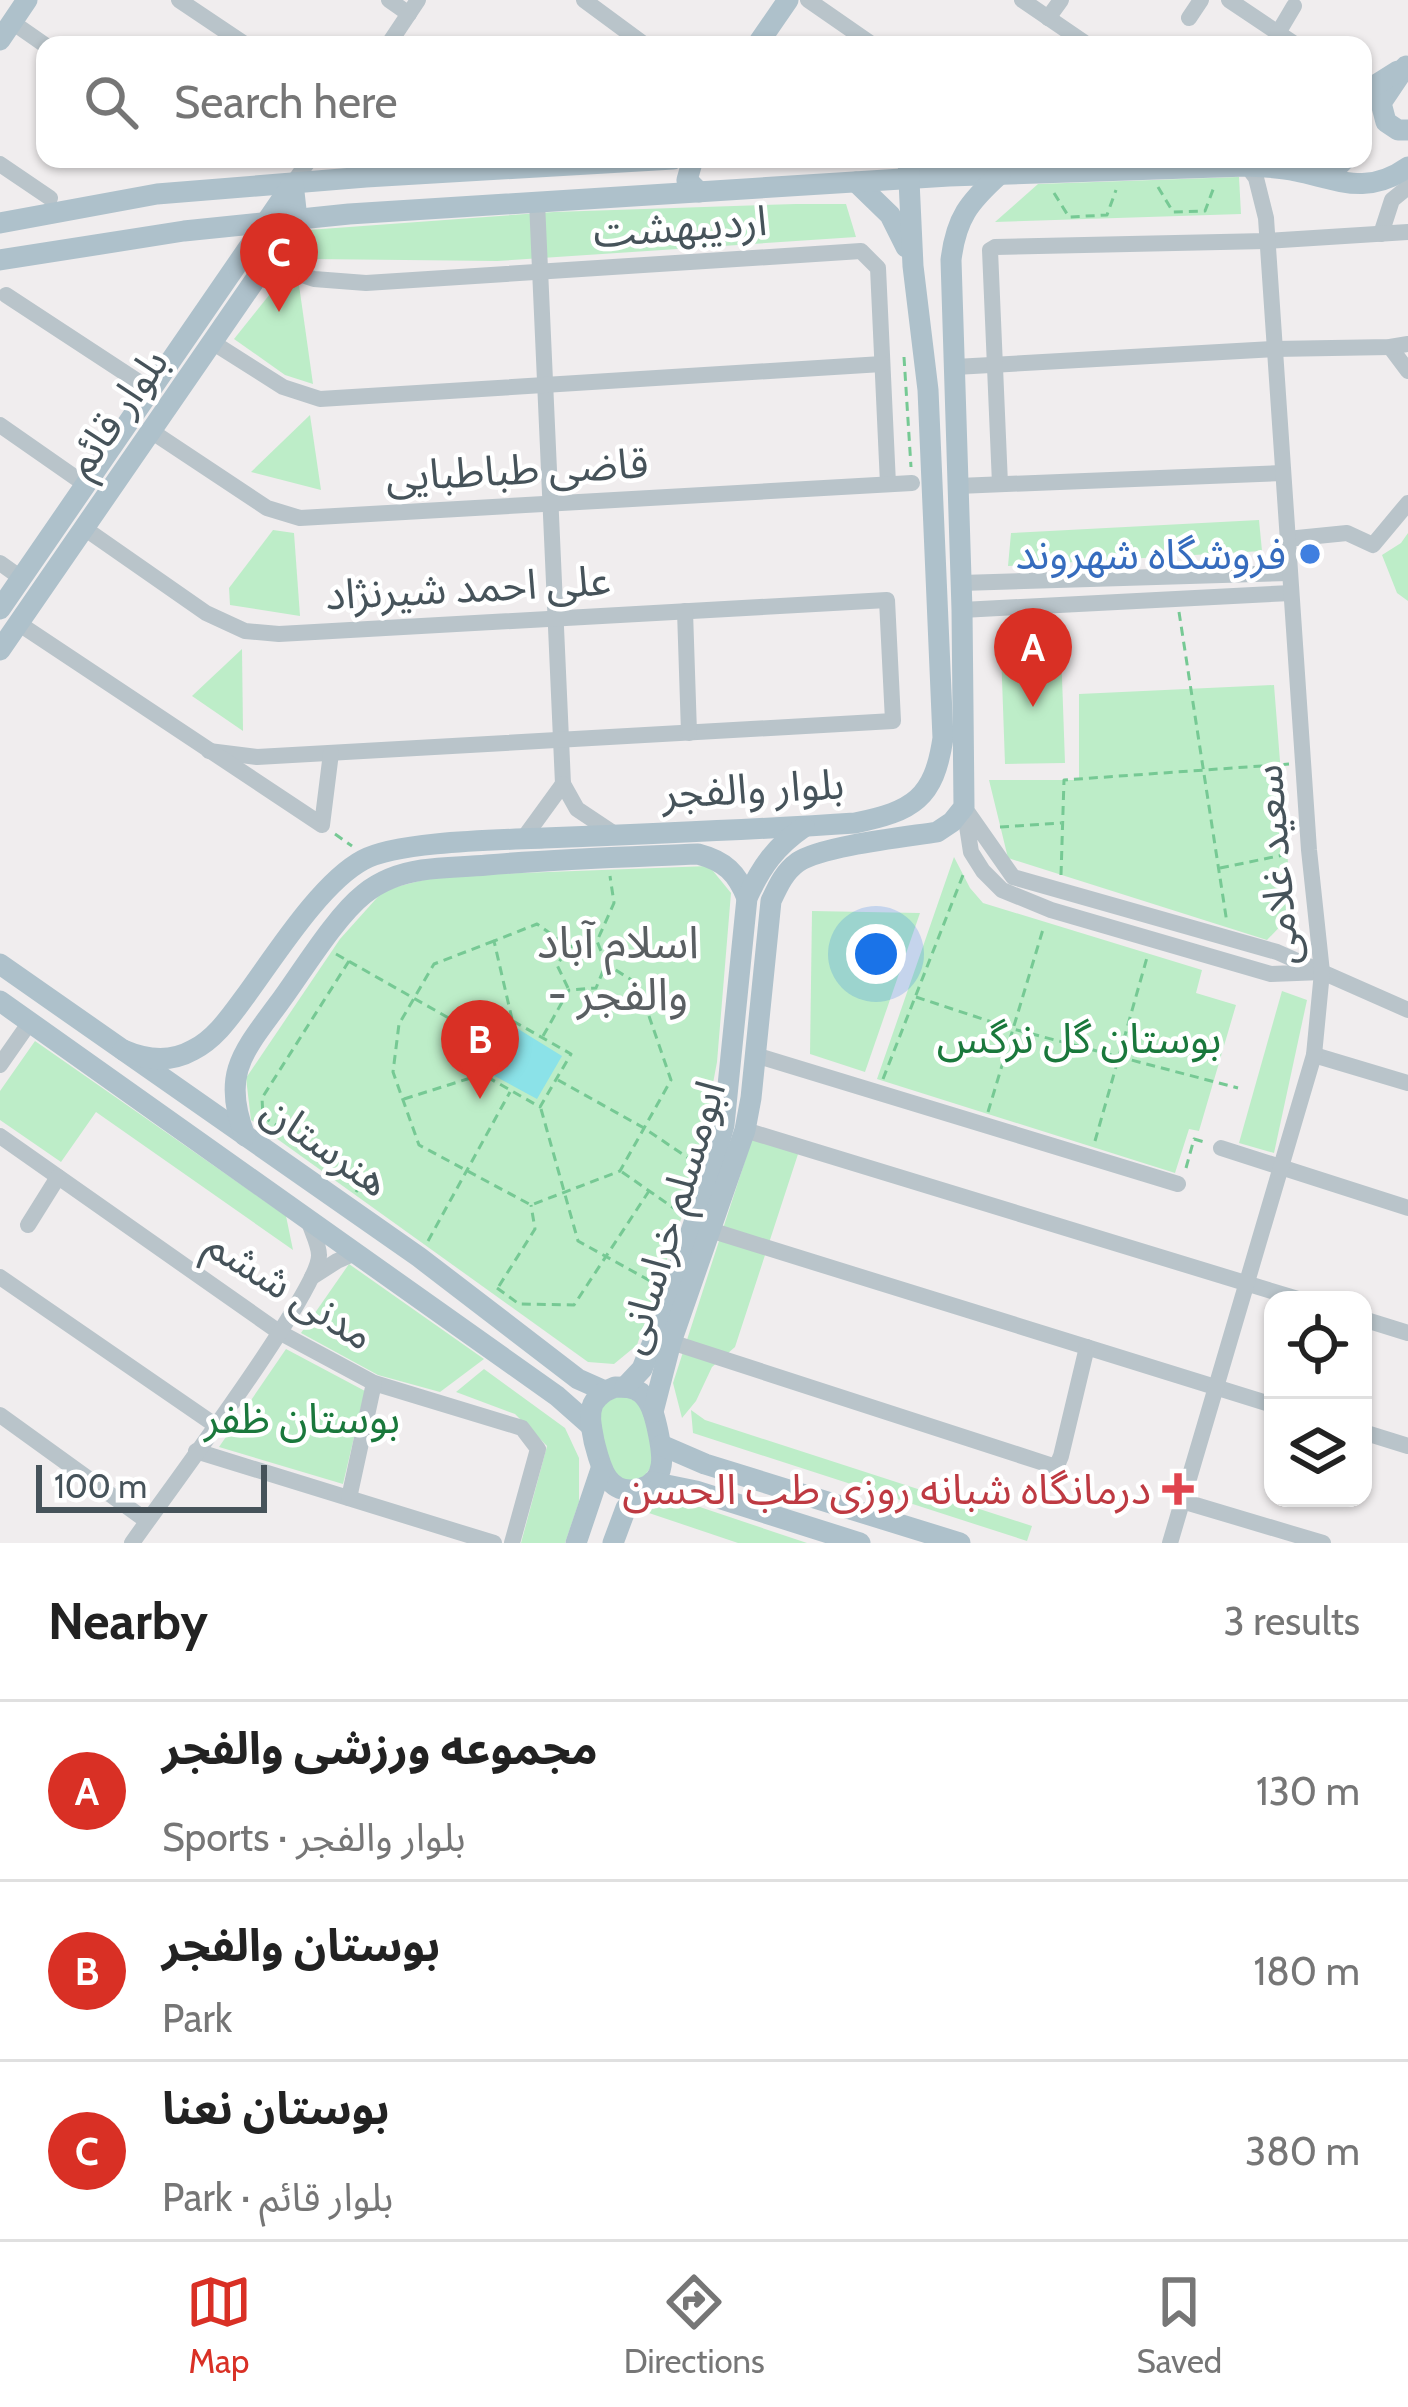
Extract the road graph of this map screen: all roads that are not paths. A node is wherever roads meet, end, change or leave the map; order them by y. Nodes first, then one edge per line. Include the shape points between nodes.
1 (27, 0) edge
2 (178, 0) edge
3 (389, 0) edge
4 (584, 0) edge
5 (788, 0) edge
6 (808, 0) edge
7 (1060, 0) edge
8 (1201, 0) edge
9 (1229, 0) edge
10 (1024, 1) edge
11 (1294, 6) dead end
12 (414, 7) edge
13 (1048, 18) junction
14 (1189, 18) dead end
15 (6, 31) edge
16 (1278, 33) junction
17 (232, 36) edge
18 (394, 36) edge
19 (633, 36) edge
20 (763, 36) edge
21 (861, 36) edge
22 (1075, 36) edge
23 (1282, 36) edge
24 (36, 42) edge
25 (1407, 65) edge
26 (1372, 87) edge
27 (1408, 130) edge
28 (0, 164) edge
29 (1408, 167) edge
30 (304, 168) edge
31 (532, 168) edge
32 (674, 168) edge
33 (689, 168) edge
34 (1184, 168) edge
35 (1248, 168) edge
36 (1270, 168) edge
37 (1309, 168) edge
38 (909, 169) edge
39 (1294, 170) junction
40 (1000, 174) junction
41 (856, 182) junction
42 (293, 183) junction
43 (1408, 187) edge
44 (698, 192) junction
45 (654, 195) junction
46 (50, 198) dead end
47 (537, 202) junction
48 (297, 219) junction
49 (268, 221) junction
50 (0, 223) edge
51 (1408, 232) edge
52 (1381, 234) junction
53 (1266, 241) junction
54 (0, 260) edge
55 (266, 263) junction
56 (913, 266) junction
57 (540, 271) junction
58 (6, 296) dead end
59 (212, 342) junction
60 (1399, 345) edge
61 (1274, 349) junction
62 (882, 364) junction
63 (995, 366) junction
64 (955, 368) junction
65 (1408, 371) edge
66 (545, 386) junction
67 (151, 391) junction
68 (0, 425) edge
69 (151, 431) junction
70 (1282, 473) junction
71 (912, 483) dead end
72 (888, 484) junction
73 (1000, 484) junction
74 (86, 485) junction
75 (958, 485) junction
76 (1408, 503) edge
77 (550, 504) junction
78 (84, 528) junction
79 (1287, 538) junction
80 (0, 563) edge
81 (1289, 573) junction
82 (21, 578) junction
83 (935, 584) junction
84 (961, 584) junction
85 (1291, 593) junction
86 (0, 609) edge
87 (962, 610) junction
88 (685, 611) junction
89 (937, 611) junction
90 (555, 618) junction
91 (19, 623) junction
92 (0, 650) edge
93 (688, 733) junction
94 (561, 740) junction
95 (209, 751) junction
96 (331, 753) junction
97 (562, 784) junction
98 (964, 807) junction
99 (805, 827) junction
100 (616, 835) junction
101 (523, 839) junction
102 (747, 898) junction
103 (772, 901) joint
104 (0, 964) edge
105 (1322, 972) junction
106 (0, 1001) edge
107 (1408, 1010) edge
108 (30, 1022) junction
109 (123, 1051) junction
110 (1314, 1054) junction
111 (755, 1055) junction
112 (0, 1065) edge
113 (1408, 1083) edge
114 (745, 1130) junction
115 (0, 1136) edge
116 (245, 1136) junction
117 (1221, 1148) road end
118 (1280, 1168) junction
119 (58, 1177) junction
120 (1178, 1184) road end
121 (1408, 1208) edge
122 (308, 1220) junction
123 (28, 1225) dead end
124 (702, 1227) junction
125 (356, 1253) junction
126 (0, 1276) edge
127 (312, 1278) junction
128 (1246, 1283) junction
129 (1272, 1291) edge
130 (1372, 1322) edge
131 (279, 1333) junction
132 (1408, 1333) edge
133 (670, 1342) junction
134 (1087, 1347) junction
135 (374, 1383) junction
136 (1216, 1387) junction
137 (615, 1389) junction
138 (1264, 1402) edge
139 (653, 1412) junction
140 (0, 1414) edge
141 (214, 1425) junction
142 (591, 1426) junction
143 (1372, 1435) edge
144 (661, 1445) junction
145 (1408, 1446) edge
146 (196, 1451) junction
147 (601, 1469) junction
148 (648, 1485) junction
149 (349, 1498) junction
150 (1183, 1501) junction
151 (147, 1521) junction
152 (132, 1543) edge
153 (494, 1543) edge
154 (512, 1543) edge
155 (576, 1543) edge
156 (613, 1543) edge
157 (860, 1543) edge
158 (960, 1543) edge
159 (1170, 1543) edge
160 (1323, 1543) edge

1 - 15 main road
2 - 17 street
3 - 12 street
4 - 19 street
5 - 20 main road
6 - 21 street
7 - 13 street
8 - 14 street
9 - 16 street
10 - 13 street
11 - 16 street
12 - 18 street
13 - 22 street
15 - 24 street
16 - 23 street
25 - 26 main road
25 - 27 main road via 1382,103 1386,122
28 - 46 street
29 - 39 main road via 1358,185
30 - 42 street
31 - 42 main road
32 - 45 main road via 672,182
33 - 44 main road
34 - 40 main road
35 - 53 street, سعید غلامی via 1262,196
36 - 39 main road
37 - 39 main road
38 - 40 main road
38 - 41 main road
38 - 56 main road, بلوار والفجر
40 - 64 main road via 954,233
41 - 44 main road
41 - 56 main road via 890,215
42 - 48 main road
42 - 49 main road, بلوار قائم
42 - 50 main road via 157,194
43 - 52 street via 1391,200
44 - 45 main road
45 - 47 main road
47 - 48 main road
47 - 57 street
48 - 49 main road
48 - 55 main road, بلوار قائم
49 - 54 main road
49 - 67 main road, بلوار قائم
51 - 52 street
52 - 53 street
53 - 61 street, سعید غلامی
53 - 63 street via 995,247
55 - 57 street, اردیبهشت via 314,279 366,283
55 - 59 main road, بلوار قائم
56 - 83 main road, بلوار والفجر via 928,390
57 - 62 street, اردیبهشت via 861,251 878,268
57 - 66 street
58 - 67 street
59 - 66 street via 283,387 320,399
59 - 69 main road, بلوار قائم
60 - 61 street
60 - 65 street
61 - 63 street
61 - 70 street, سعید غلامی
62 - 66 street
62 - 72 street, اردیبهشت
63 - 64 street
63 - 73 street
64 - 75 main road
66 - 77 street
67 - 74 main road, بلوار قائم
68 - 74 street
69 - 77 street, قاضی طباطبایی via 267,508 300,518
69 - 78 main road, بلوار قائم
70 - 73 street
70 - 79 street, سعید غلامی
71 - 72 street, قاضی طباطبایی
72 - 77 street, قاضی طباطبایی
73 - 75 street
74 - 82 main road, بلوار قائم
75 - 84 main road
76 - 79 street via 1373,545 1347,533
77 - 90 street
78 - 90 street, علی احمد شیرنژاد via 244,631
78 - 91 main road, بلوار قائم
79 - 81 street, سعید غلامی
80 - 82 street
81 - 84 street
81 - 85 street, سعید غلامی
82 - 86 main road, بلوار قائم
83 - 84 main road
83 - 89 main road, بلوار والفجر
84 - 87 main road
85 - 87 street
85 - 105 street, سعید غلامی
87 - 89 main road
87 - 98 main road
88 - 90 street, علی احمد شیرنژاد
88 - 93 street
88 - 93 street, علی احمد شیرنژاد via 887,600 893,722
89 - 99 main road, بلوار والفجر via 943,738 929,788 888,816
90 - 94 street
91 - 92 main road, بلوار قائم
91 - 95 street
93 - 94 street
94 - 96 street
94 - 97 street
95 - 96 street
95 - 96 street via 322,824
97 - 100 street via 577,809
97 - 101 street
98 - 103 main road, بلوار والفجر via 938,832 799,861
98 - 105 street via 1013,877
98 - 105 street via 971,851 1002,890 1271,974
99 - 100 main road, بلوار والفجر
99 - 102 main road, ابومسلم خراسانی via 772,854
100 - 101 main road, بلوار والفجر
101 - 109 main road, بلوار والفجر via 369,856 323,894 223,1026 193,1051 168,1059
102 - 116 main road, بلوار والفجر via 738,877 698,854 421,870 388,879 340,919 252,1039 234,1094
102 - 124 main road, ابومسلم خراسانی via 724,1125
103 - 111 main road, ابومسلم خراسانی
104 - 109 main road, هنرستان
105 - 107 street
105 - 110 street, سعید غلامی
106 - 108 main road, هنرستان
108 - 112 street
108 - 122 main road, هنرستان
109 - 116 main road, هنرستان
110 - 113 street
110 - 118 street, سعید غلامی
111 - 114 main road, ابومسلم خراسانی
111 - 120 street
114 - 124 main road, ابومسلم خراسانی
114 - 128 street
115 - 119 street, مدنی ششم
116 - 137 main road, هنرستان via 578,1378
117 - 118 street
118 - 121 street
118 - 128 street, سعید غلامی
119 - 123 street
119 - 131 street, مدنی ششم
122 - 125 main road, هنرستان
122 - 127 street via 319,1257
124 - 133 main road, ابومسلم خراسانی
124 - 134 street
124 - 137 main road, ابومسلم خراسانی via 642,1370
125 - 127 street
125 - 142 main road, هنرستان
126 - 141 street
127 - 131 street
128 - 129 street
128 - 136 street, سعید غلامی
130 - 132 street
131 - 135 street, مدنی ششم
131 - 141 street
133 - 134 street via 1053,1466
133 - 139 main road, ابومسلم خراسانی
134 - 136 street
135 - 149 street
135 - 154 street, مدنی ششم via 522,1428 538,1449
136 - 138 street
136 - 150 street, سعید غلامی
137 - 139 main road via 643,1395
137 - 142 main road via 592,1406
139 - 144 main road
140 - 151 street
141 - 146 street
142 - 147 main road
143 - 145 street
144 - 148 main road via 663,1465
144 - 158 main road
146 - 149 street
146 - 151 street
147 - 148 main road via 614,1485
147 - 155 main road
148 - 156 main road via 626,1508
148 - 157 main road via 696,1491
149 - 153 street
150 - 159 street, سعید غلامی
150 - 160 street
151 - 152 street

